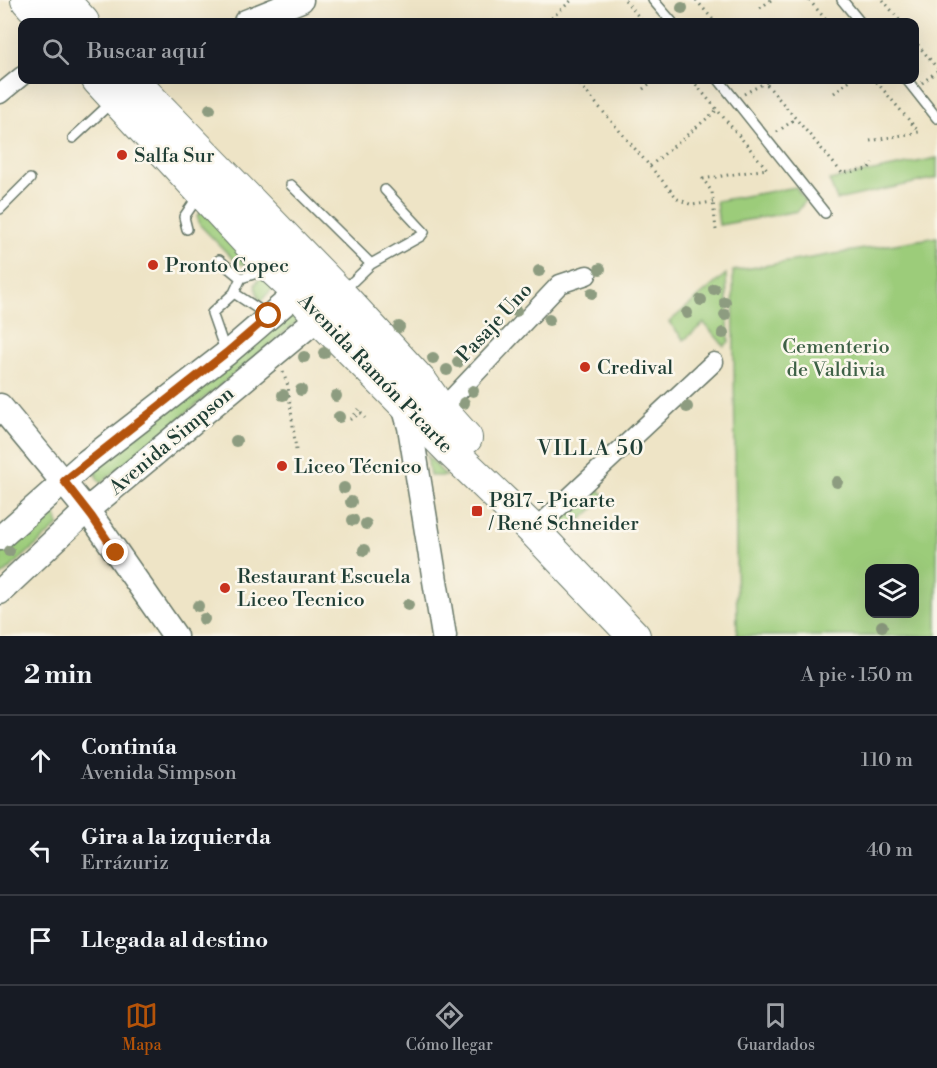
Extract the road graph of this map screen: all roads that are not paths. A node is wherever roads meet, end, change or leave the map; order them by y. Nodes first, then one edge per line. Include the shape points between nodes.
1 (27, 0) edge
2 (63, 0) edge
3 (301, 0) edge
4 (653, 0) edge
5 (842, 0) edge
6 (43, 18) edge
7 (79, 18) edge
8 (256, 18) edge
9 (669, 18) edge
10 (857, 18) edge
11 (18, 79) edge
12 (165, 84) edge
13 (722, 84) edge
14 (911, 84) edge
15 (115, 86) edge
16 (0, 94) edge
17 (937, 118) edge
18 (169, 119) junction
19 (73, 138) dead end
20 (30, 179) dead end
21 (291, 186) dead end
22 (201, 190) junction
23 (385, 190) dead end
24 (0, 209) edge
25 (825, 213) dead end
26 (187, 229) dead end
27 (219, 260) dead end
28 (371, 264) junction
29 (272, 268) junction
30 (586, 275) dead end
31 (241, 278) junction
32 (234, 292) junction
33 (298, 292) junction
34 (348, 303) junction
35 (269, 316) junction
36 (319, 317) junction
37 (226, 353) junction
38 (714, 362) dead end
39 (403, 402) junction
40 (0, 406) edge
41 (441, 410) junction
42 (64, 481) junction
43 (87, 510) junction
44 (543, 522) junction
45 (0, 538) edge
46 (0, 592) edge
47 (175, 636) edge
48 (444, 636) edge
49 (634, 636) edge
50 (659, 636) edge

1 - 6 highway
2 - 7 highway
3 - 8 main road
4 - 9 lane
5 - 10 lane
11 - 16 street
12 - 18 highway
13 - 25 lane
14 - 17 lane
15 - 18 highway, Avenida Ramón Picarte
15 - 19 lane
15 - 22 highway, Avenida Ramón Picarte
18 - 34 highway, Avenida Ramón Picarte
20 - 24 lane
21 - 28 lane
22 - 26 lane via 184,217
22 - 29 highway, Avenida Ramón Picarte
23 - 28 lane via 424,232
27 - 31 lane
28 - 34 lane
29 - 31 lane
29 - 33 highway, Avenida Ramón Picarte
30 - 41 street, Pasaje Uno via 560,285
31 - 32 lane
32 - 35 lane
32 - 37 lane via 212,313
33 - 34 highway via 312,290
33 - 35 main road, Avenida Simpson
33 - 36 highway, Avenida Ramón Picarte
34 - 41 highway, Avenida Ramón Picarte via 422,383
35 - 37 main road, Avenida Simpson
36 - 39 highway, Avenida Ramón Picarte
36 - 43 main road, Avenida Simpson
37 - 42 main road, Avenida Simpson
38 - 44 street
39 - 48 main road
39 - 49 highway, Avenida Ramón Picarte
40 - 42 main road
41 - 44 highway, Avenida Ramón Picarte
42 - 43 main road
42 - 45 main road, Avenida Simpson
43 - 46 main road, Avenida Simpson
43 - 47 main road
44 - 50 highway, Avenida Ramón Picarte

